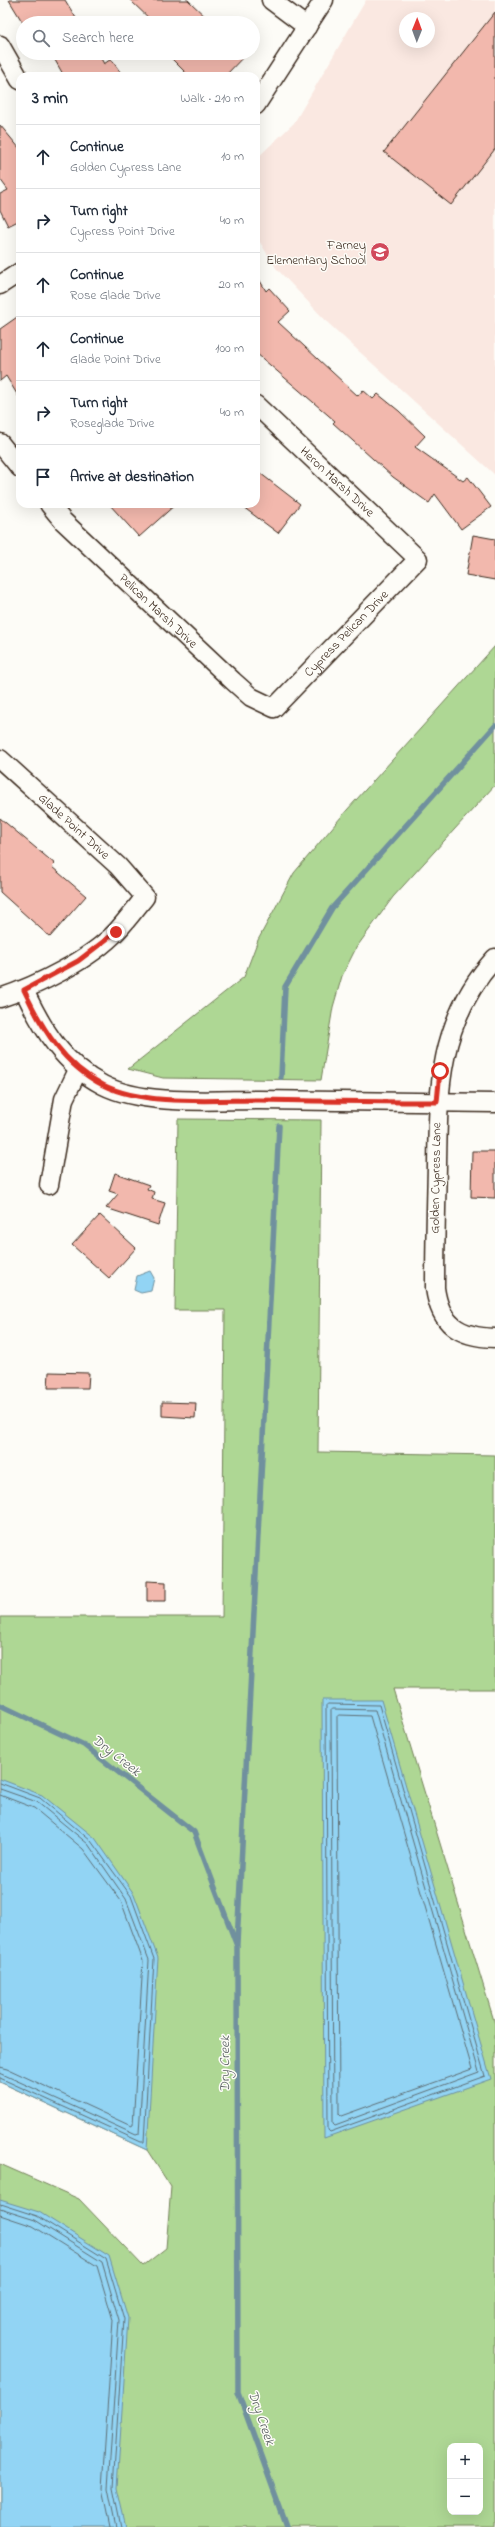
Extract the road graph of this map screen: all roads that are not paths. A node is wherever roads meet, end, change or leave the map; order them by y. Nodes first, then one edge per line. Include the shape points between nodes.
1 (271, 0) edge
2 (324, 0) edge
3 (307, 27) junction
4 (0, 45) edge
5 (16, 73) edge
6 (260, 99) edge
7 (16, 275) edge
8 (0, 285) edge
9 (260, 409) edge
10 (0, 443) edge
11 (16, 463) edge
12 (52, 508) edge
13 (418, 559) joint
14 (274, 708) joint
15 (0, 759) edge
16 (495, 958) edge
17 (24, 990) junction
18 (0, 998) edge
19 (78, 1070) junction
20 (437, 1102) junction
21 (495, 1103) edge
22 (49, 1185) dead end
23 (495, 1338) edge

1 - 3 street
2 - 3 street
3 - 6 street
4 - 5 street
7 - 8 street
9 - 13 street, Heron Marsh Drive
10 - 11 street
12 - 14 street, Pelican Marsh Drive via 233,682 251,697
13 - 14 street, Cypress Pelican Drive
15 - 17 street, Glade Point Drive via 118,866 145,897 116,932 78,961
16 - 20 street, Golden Cypress Lane via 465,1000 454,1024 440,1071
17 - 18 street
17 - 19 street via 52,1041
19 - 20 street via 104,1086 142,1097 209,1101
19 - 22 street via 64,1099
20 - 21 street
20 - 23 street, Golden Cypress Lane via 437,1302 442,1315 452,1326 466,1334

